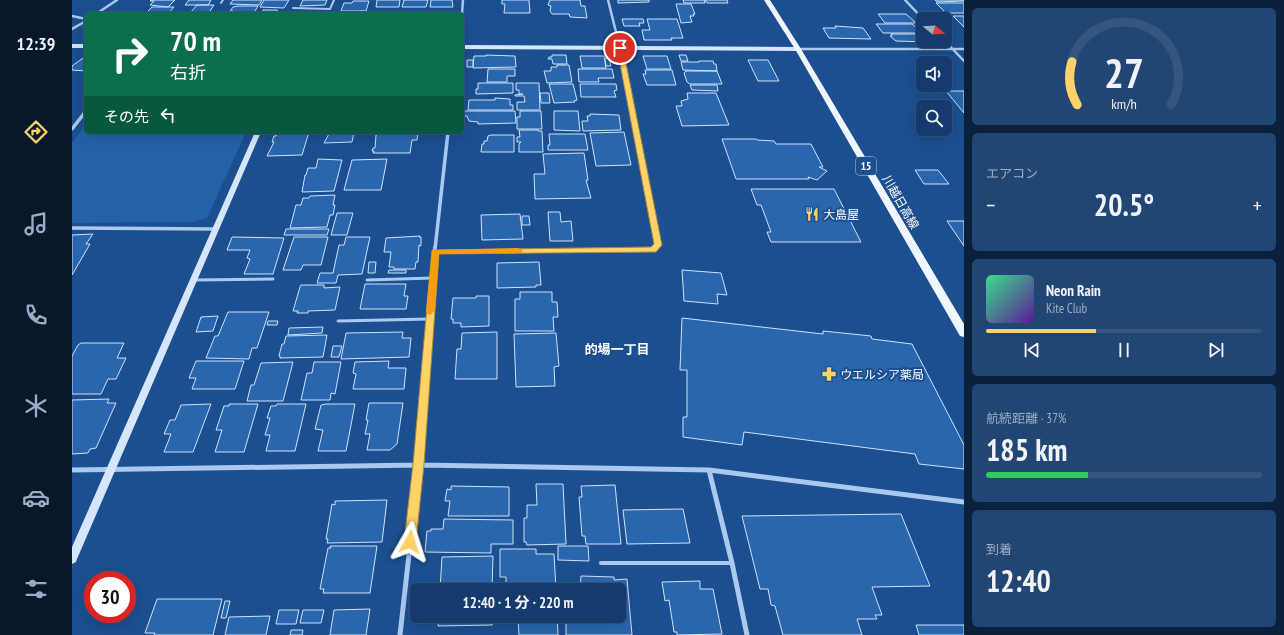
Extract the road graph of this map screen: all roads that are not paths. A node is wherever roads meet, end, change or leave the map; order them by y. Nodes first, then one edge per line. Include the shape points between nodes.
1 (117, 0) edge
2 (223, 0) edge
3 (334, 0) edge
4 (463, 0) edge
5 (608, 0) edge
6 (767, 0) edge
7 (905, 0) edge
8 (221, 4) dead end
9 (293, 8) dead end
10 (99, 12) edge
11 (462, 12) edge
12 (916, 12) edge
13 (72, 16) edge
14 (84, 19) edge
15 (84, 21) edge
16 (72, 29) edge
17 (72, 46) edge
18 (84, 46) edge
19 (464, 47) edge
20 (620, 48) junction
21 (952, 48) junction
22 (798, 49) junction
23 (964, 49) edge
24 (964, 60) edge
25 (84, 114) edge
26 (72, 129) edge
27 (257, 134) edge
28 (448, 134) edge
29 (72, 228) edge
30 (216, 229) junction
31 (435, 252) junction
32 (433, 278) junction
33 (273, 279) dead end
34 (193, 280) junction
35 (367, 280) dead end
36 (430, 319) junction
37 (338, 321) dead end
38 (964, 333) edge
39 (419, 464) junction
40 (72, 470) edge
41 (111, 470) junction
42 (709, 470) junction
43 (964, 502) edge
44 (72, 559) edge
45 (601, 563) dead end
46 (732, 563) junction
47 (400, 635) edge
48 (747, 635) edge

1 - 10 street
2 - 8 lane
3 - 9 lane via 330,9
4 - 11 street
5 - 20 street
6 - 22 main road, 川越日高線 / 15
7 - 12 street
13 - 14 street
15 - 16 street
17 - 18 street
19 - 20 street
20 - 22 street
20 - 31 street via 658,245 653,250
21 - 22 street
21 - 23 street
21 - 24 street
22 - 38 main road, 川越日高線 / 15
25 - 26 street
27 - 30 street
28 - 31 street
29 - 30 street
30 - 34 street
31 - 32 street
32 - 35 lane
32 - 36 street
33 - 34 lane
34 - 41 street
36 - 37 lane
36 - 39 street
39 - 41 street
39 - 42 street
39 - 47 street
40 - 41 street
41 - 44 street
42 - 43 street
42 - 46 street
45 - 46 lane
46 - 48 street

